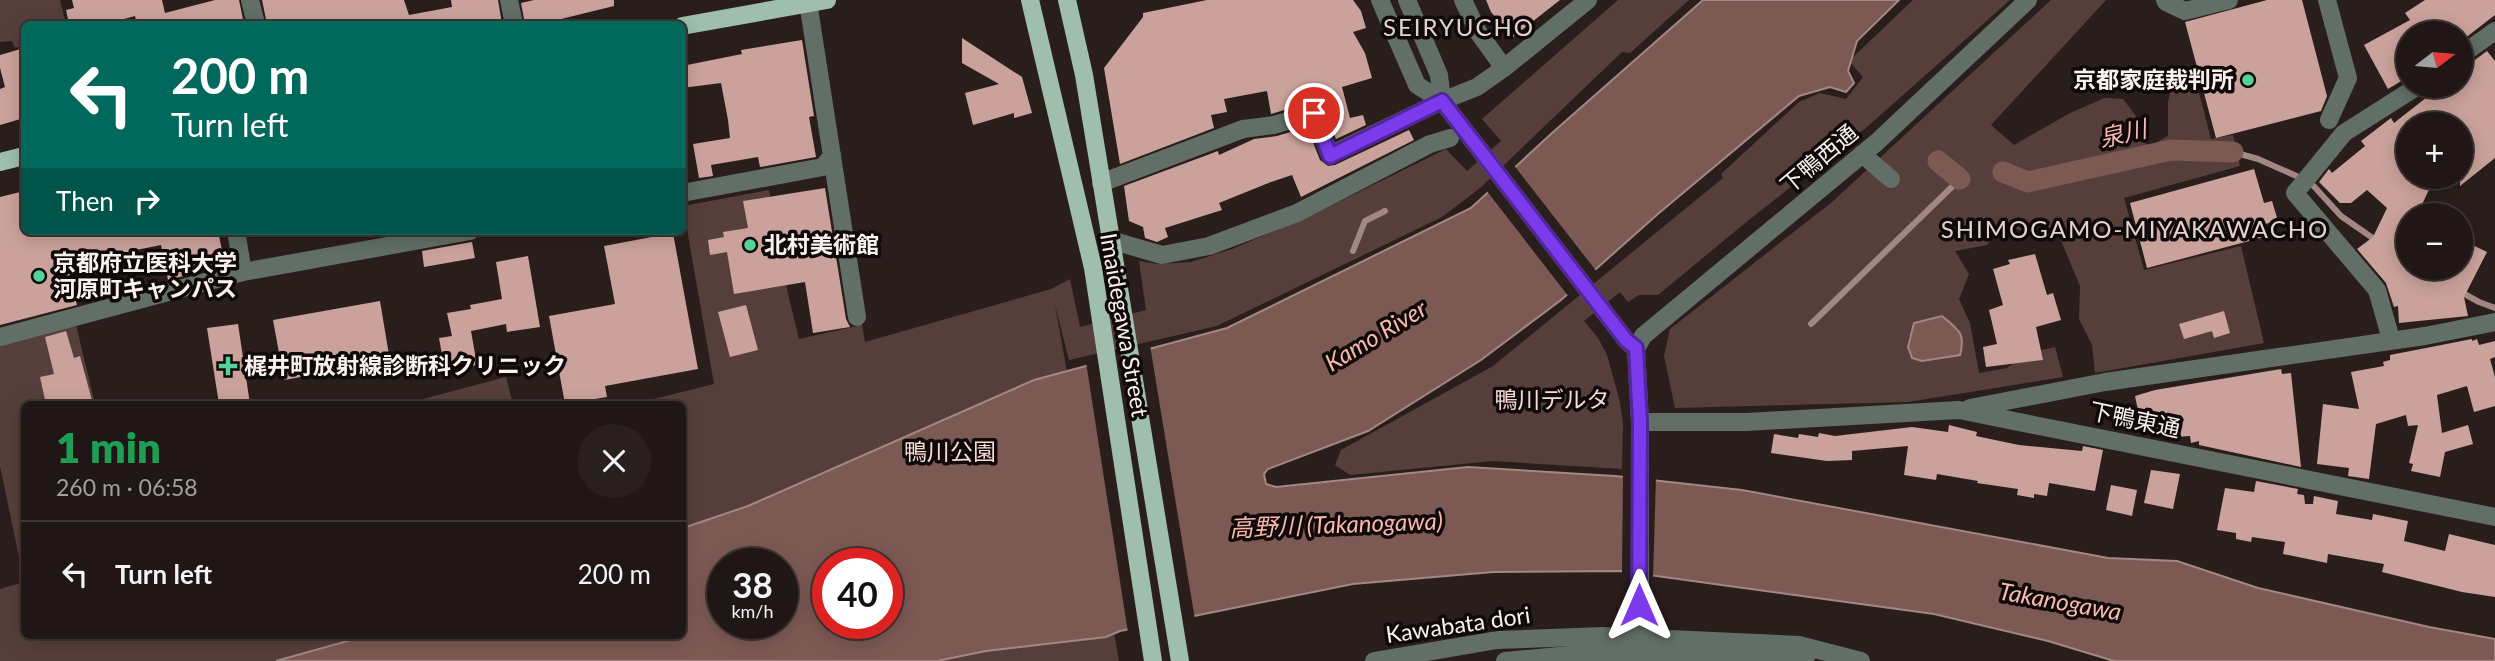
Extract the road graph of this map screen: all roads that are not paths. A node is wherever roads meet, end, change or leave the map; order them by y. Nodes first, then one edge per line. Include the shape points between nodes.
1 (250, 0) edge
2 (509, 0) edge
3 (827, 0) edge
4 (1030, 0) edge
5 (1067, 0) edge
6 (1380, 0) edge
7 (1407, 0) edge
8 (1463, 0) edge
9 (1587, 0) edge
10 (2028, 0) edge
11 (2165, 0) edge
12 (2229, 0) edge
13 (2327, 0) edge
14 (795, 2) edge
15 (255, 21) edge
16 (513, 21) edge
17 (686, 25) edge
18 (2495, 31) edge
19 (2473, 47) edge
20 (1504, 68) junction
21 (2399, 98) edge
22 (1442, 101) junction
23 (2329, 120) dead end
24 (1459, 136) junction
25 (1862, 154) junction
26 (21, 157) edge
27 (828, 161) junction
28 (0, 162) edge
29 (1891, 179) dead end
30 (1101, 183) junction
31 (686, 191) edge
32 (237, 235) edge
33 (448, 235) edge
34 (1110, 240) junction
35 (243, 272) junction
36 (857, 317) dead end
37 (2495, 322) edge
38 (0, 337) edge
39 (2391, 339) junction
40 (1636, 348) junction
41 (1959, 410) junction
42 (1640, 422) junction
43 (2495, 517) edge
44 (1640, 650) edge
45 (1559, 658) edge
46 (1832, 659) edge
47 (1153, 661) edge
48 (1180, 661) edge
49 (1374, 661) edge
50 (1505, 661) edge
51 (1861, 661) edge

1 - 15 street
2 - 16 street
3 - 14 main road
4 - 47 main road, Imaidegawa Street via 1093,268
5 - 30 main road, Imaidegawa Street
6 - 22 street via 1417,85
7 - 22 street via 1440,75
8 - 20 street via 1478,32
9 - 20 street
10 - 25 street, 下鴨西通
11 - 12 street via 2185,11
13 - 23 street via 2348,78
14 - 17 main road
14 - 27 street
18 - 19 street
20 - 22 street via 1477,87
21 - 39 street via 2344,133 2295,193 2376,290
22 - 24 street
22 - 30 street via 1330,156 1314,113 1243,129
24 - 34 street via 1430,144 1297,213 1209,246 1161,256
24 - 40 street
25 - 29 street
25 - 40 street, 下鴨西通 via 1643,336
26 - 28 main road
27 - 31 street
27 - 36 street
30 - 34 main road, Imaidegawa Street
32 - 35 street
33 - 35 street
34 - 48 main road, Imaidegawa Street
35 - 38 street
37 - 39 street
39 - 41 street via 2105,382
40 - 42 street
41 - 42 street, 下鴨東通 via 1756,422
41 - 43 street, 下鴨東通
42 - 44 street
44 - 45 street, Kawabata dori
44 - 46 street, Kawabata dori
44 - 49 street, Kawabata dori via 1602,636 1497,640
45 - 50 street, Kawabata dori
46 - 51 street, Kawabata dori

